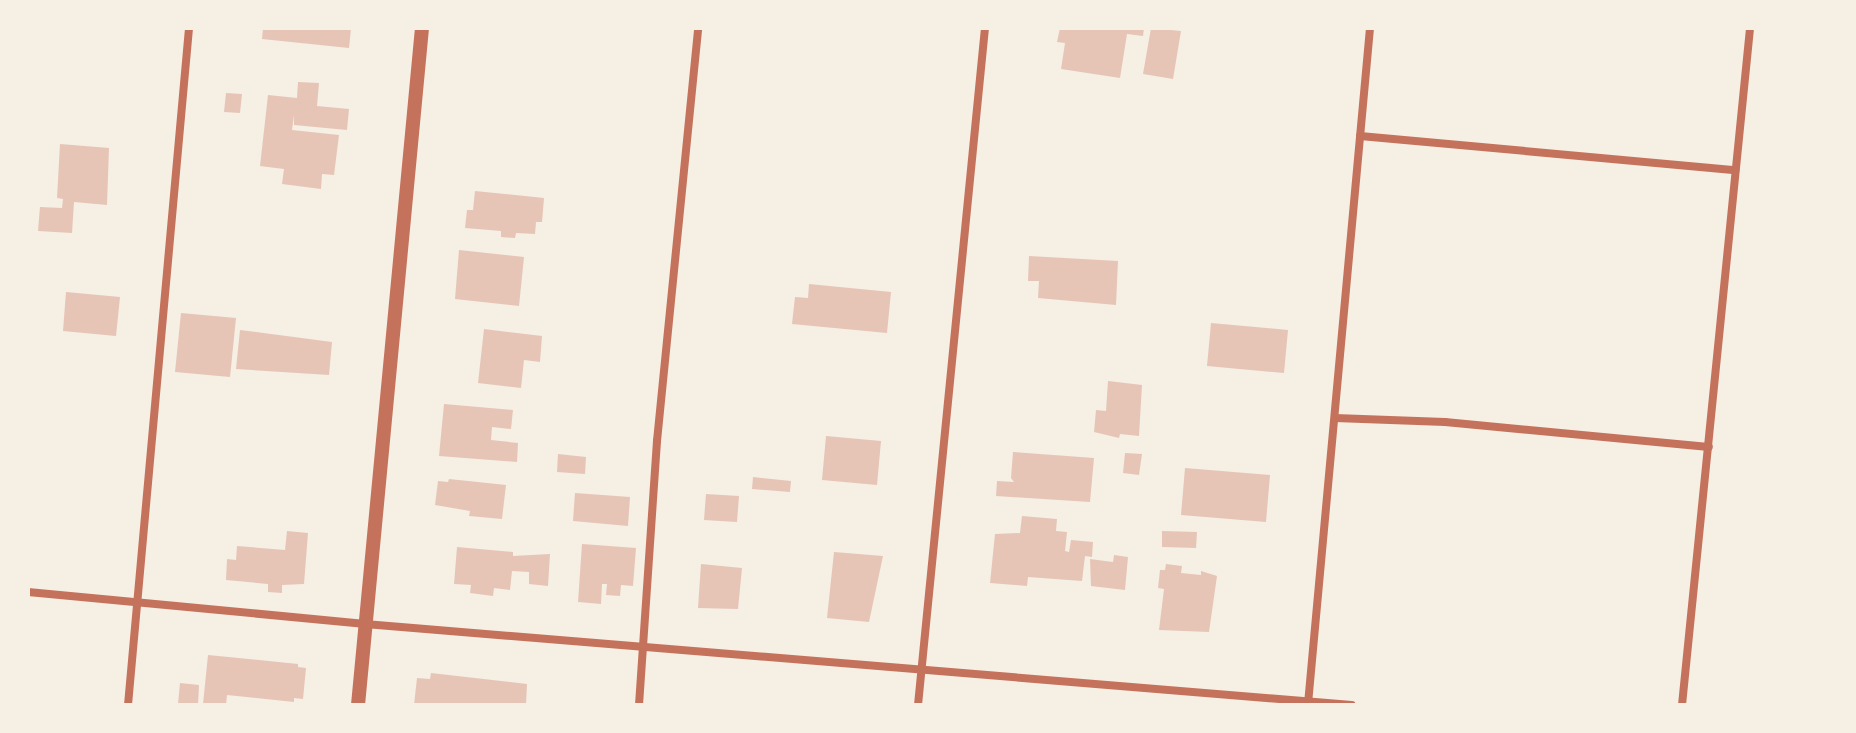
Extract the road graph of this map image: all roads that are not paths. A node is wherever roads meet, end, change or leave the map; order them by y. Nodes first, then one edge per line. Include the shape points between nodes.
1 (189, 28) edge
2 (422, 28) edge
3 (698, 28) edge
4 (985, 28) edge
5 (1370, 28) edge
6 (1750, 28) edge
7 (1360, 136) junction
8 (1735, 170) junction
9 (1335, 418) junction
10 (1709, 447) junction
11 (28, 592) edge
12 (138, 603) junction
13 (365, 624) junction
14 (644, 645) junction
15 (921, 667) junction
16 (1308, 703) edge
17 (128, 705) edge
18 (358, 705) edge
19 (639, 705) edge
20 (918, 705) edge
21 (1352, 705) edge
22 (1682, 705) edge

1 - 12 street
2 - 13 street
3 - 14 street via 657,441
4 - 15 street
5 - 7 street
6 - 8 street
7 - 8 street
7 - 9 street
8 - 10 street
9 - 10 street via 1445,422
9 - 16 street
10 - 22 street
11 - 12 street
12 - 13 street
12 - 17 street
13 - 14 street
13 - 18 street
14 - 15 street
14 - 19 street
15 - 16 street
15 - 20 street
16 - 21 street

